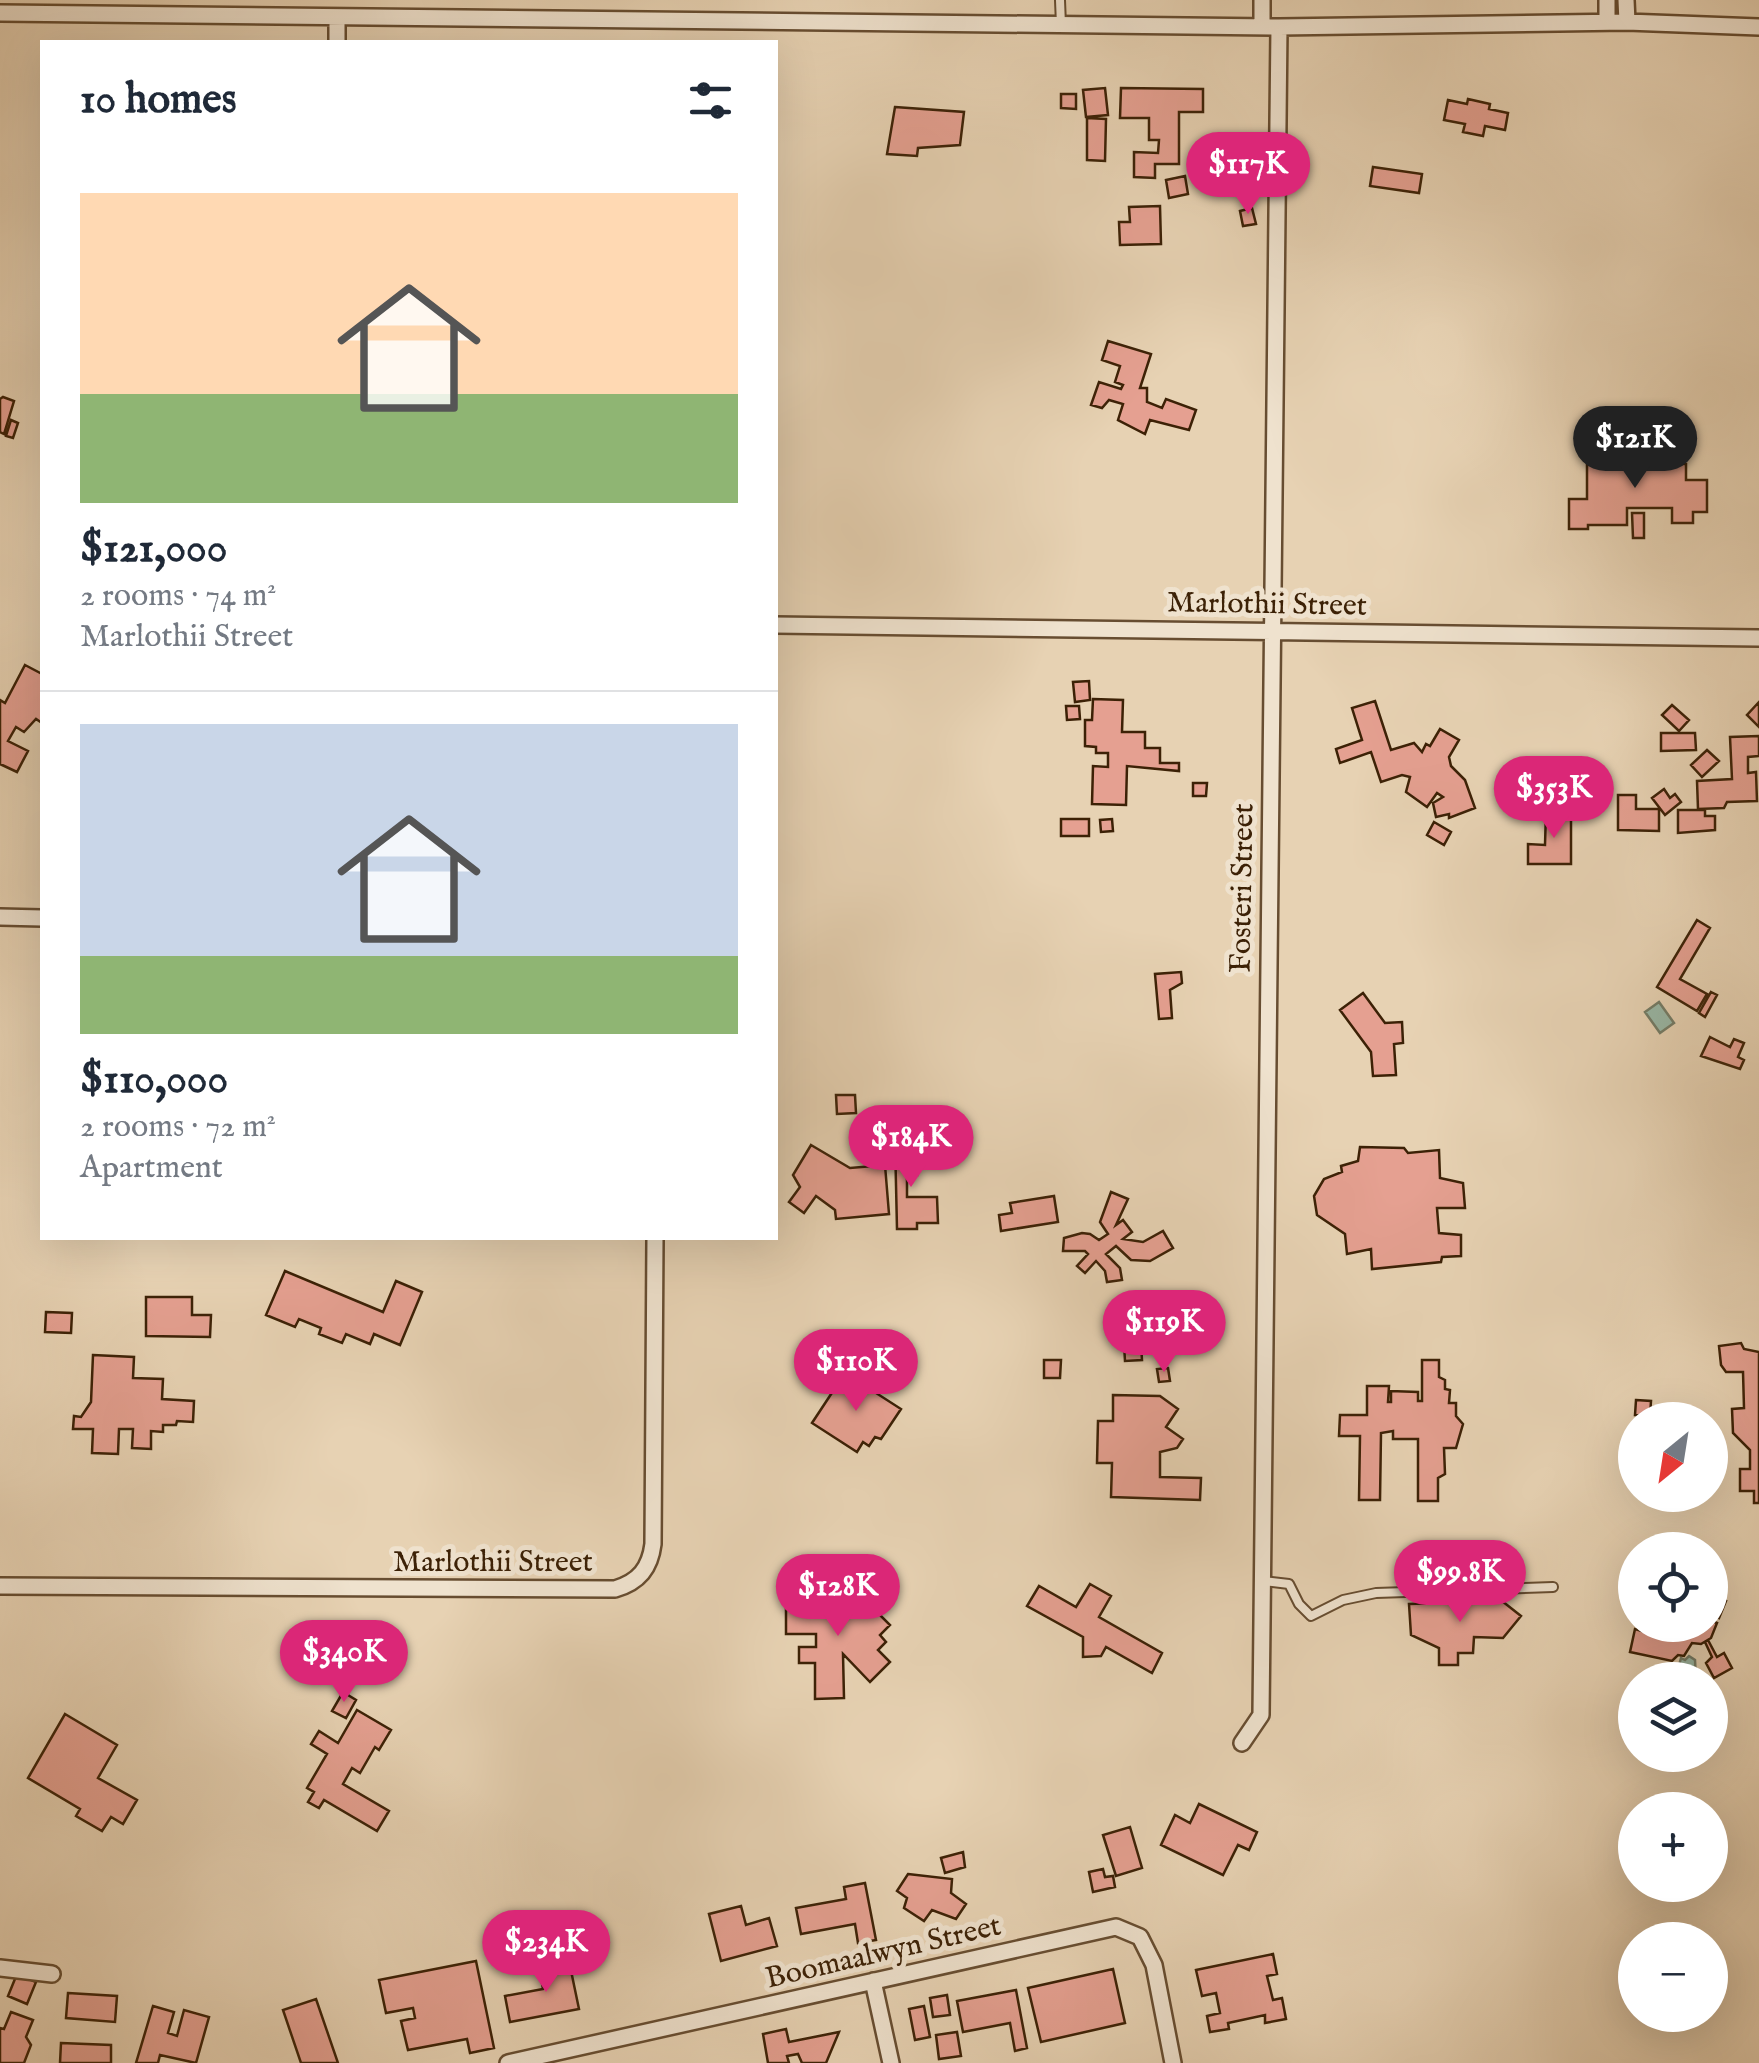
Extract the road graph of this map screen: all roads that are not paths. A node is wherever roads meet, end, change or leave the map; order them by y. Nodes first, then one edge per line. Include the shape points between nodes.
1 (1060, 0) edge
2 (1262, 0) edge
3 (1608, 0) edge
4 (1626, 0) edge
5 (0, 14) edge
6 (338, 18) junction
7 (1607, 22) junction
8 (1627, 22) junction
9 (1061, 25) junction
10 (1262, 27) junction
11 (1280, 27) junction
12 (1759, 27) edge
13 (337, 40) edge
14 (778, 625) edge
15 (1271, 630) junction
16 (1759, 638) edge
17 (0, 918) edge
18 (40, 918) edge
19 (655, 1240) edge
20 (1262, 1580) junction
21 (0, 1586) edge
22 (1554, 1586) dead end
23 (1242, 1743) dead end
24 (0, 1968) edge
25 (52, 1974) dead end
26 (873, 1981) junction
27 (596, 2044) junction
28 (508, 2063) edge
29 (600, 2063) edge
30 (891, 2063) edge
31 (1174, 2063) edge

1 - 9 lane
2 - 10 street
3 - 7 street
4 - 8 street
5 - 6 street
6 - 9 street
6 - 13 street
7 - 8 street
7 - 11 street
8 - 12 street
9 - 10 street
10 - 11 street
11 - 15 street, Fosteri Street
14 - 15 street, Marlothii Street
15 - 16 street, Marlothii Street
15 - 20 street, Fosteri Street
17 - 18 street
19 - 21 street, Marlothii Street via 653,1544 649,1565 626,1586
20 - 22 lane via 1290,1584 1311,1616 1376,1593
20 - 23 street, Fosteri Street via 1261,1715
24 - 25 street
26 - 27 street, Boomaalwyn Street
26 - 30 street
26 - 31 street, Boomaalwyn Street via 1116,1927 1130,1930 1154,1964
27 - 28 street, Boomaalwyn Street
27 - 29 street

